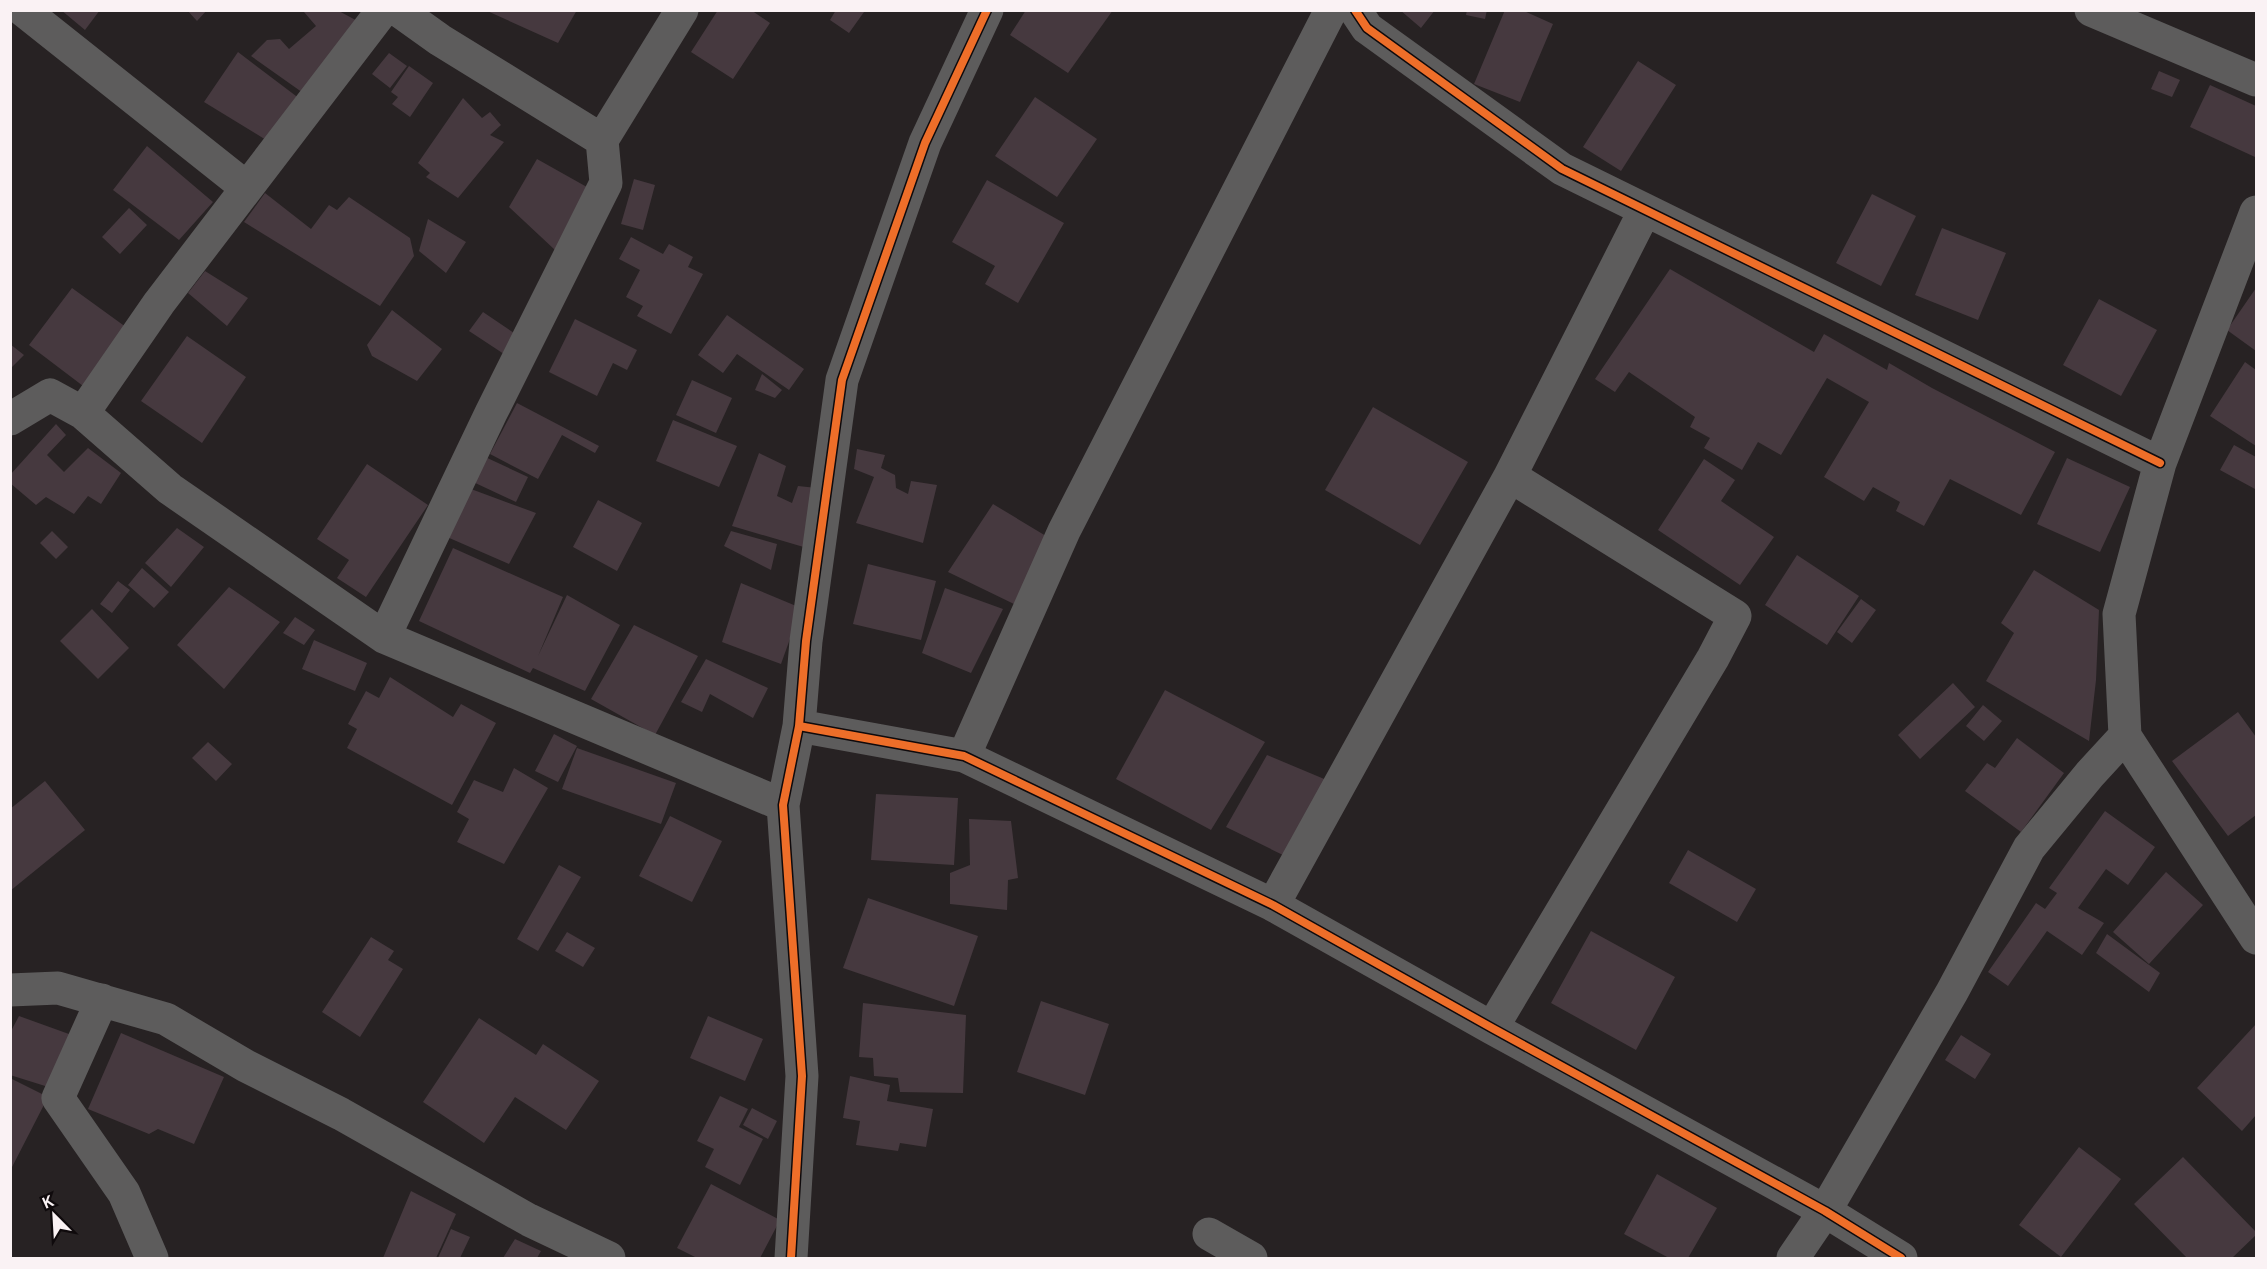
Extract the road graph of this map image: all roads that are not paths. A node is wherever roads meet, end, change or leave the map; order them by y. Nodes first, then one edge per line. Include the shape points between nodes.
1 (23, 10) edge
2 (383, 10) edge
3 (398, 10) edge
4 (682, 10) edge
5 (987, 10) edge
6 (1331, 10) edge
7 (1355, 10) edge
8 (2091, 10) edge
9 (2256, 80) edge
10 (602, 140) junction
11 (247, 189) junction
12 (1645, 210) junction
13 (2256, 212) edge
14 (82, 413) junction
15 (10, 419) edge
16 (2160, 463) junction
17 (1510, 476) junction
18 (384, 637) junction
19 (799, 726) junction
20 (2125, 736) junction
21 (964, 756) junction
22 (783, 805) junction
23 (1273, 905) junction
24 (2256, 938) edge
25 (10, 990) edge
26 (102, 1000) junction
27 (1492, 1029) junction
28 (1825, 1211) junction
29 (1209, 1234) dead end
30 (152, 1258) edge
31 (609, 1258) edge
32 (791, 1258) edge
33 (1251, 1258) edge
34 (1793, 1258) edge
35 (1901, 1258) edge

1 - 11 street
2 - 11 street
3 - 10 street
4 - 10 street
5 - 19 street via 926,143 842,380 807,630
6 - 21 street via 1064,531
7 - 12 street via 1367,28 1562,169
8 - 9 street
10 - 18 street via 606,183
11 - 14 street via 159,303
12 - 16 street
12 - 17 street
13 - 16 street
14 - 15 street via 50,395
14 - 18 street via 170,489
16 - 20 street via 2120,614
17 - 23 street
17 - 27 street via 1735,616
18 - 22 street
19 - 21 street
19 - 22 street
20 - 24 street
20 - 28 street via 2029,848 1952,992
21 - 23 street
22 - 32 street via 802,1076
23 - 27 street
25 - 26 street via 58,988
26 - 30 street via 58,1098 124,1193
26 - 31 street via 166,1020 529,1220
27 - 28 street
28 - 34 street
28 - 35 street
29 - 33 street

